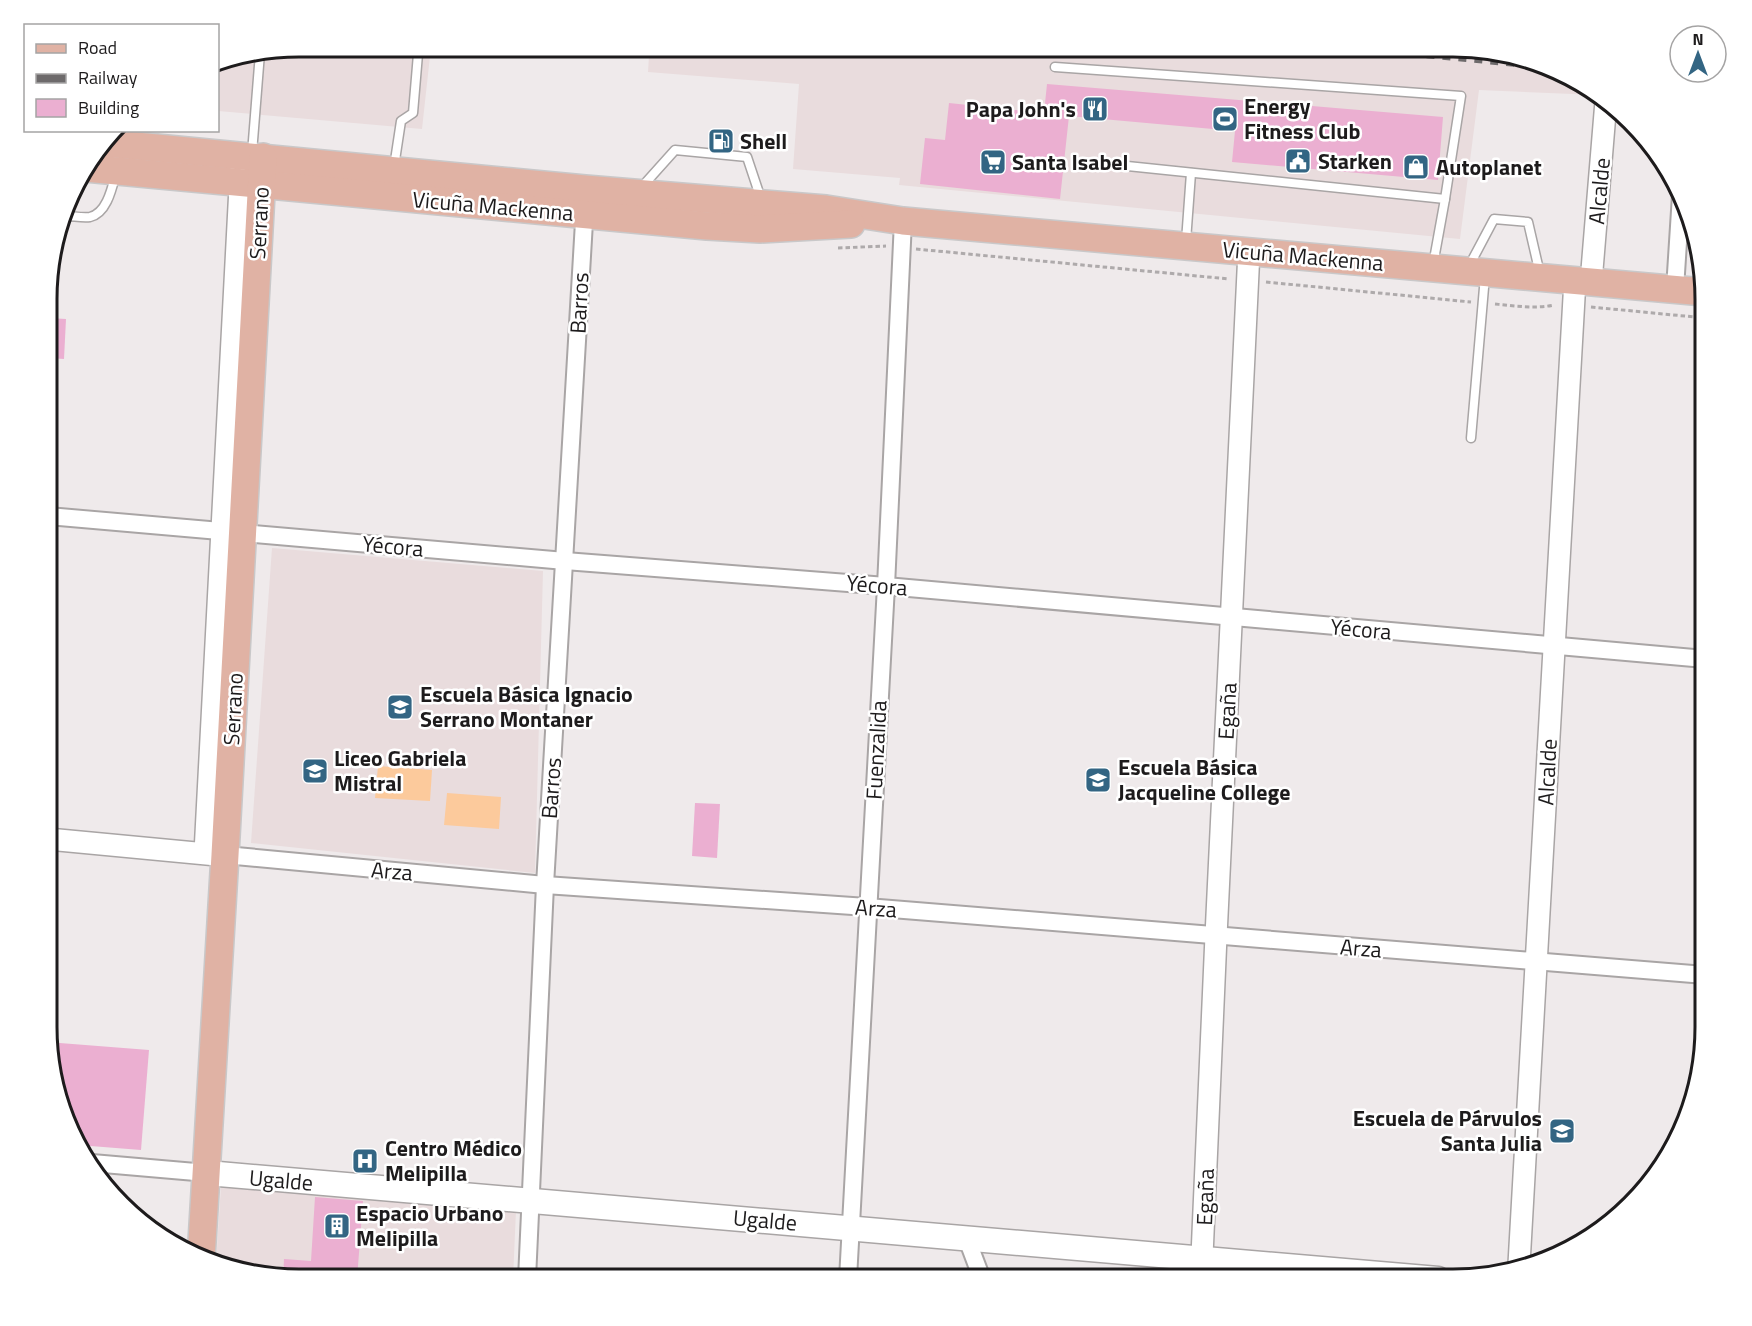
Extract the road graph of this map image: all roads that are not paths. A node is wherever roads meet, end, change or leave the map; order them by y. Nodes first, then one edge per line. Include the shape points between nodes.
1 (418, 57) edge
2 (259, 61) edge
3 (1055, 67) dead end
4 (1605, 111) edge
5 (1617, 121) edge
6 (114, 144) edge
7 (252, 156) junction
8 (1108, 164) dead end
9 (95, 169) edge
10 (394, 170) junction
11 (117, 171) junction
12 (1191, 173) junction
13 (251, 184) junction
14 (637, 193) junction
15 (1446, 199) junction
16 (585, 202) junction
17 (762, 203) junction
18 (1680, 215) edge
19 (72, 216) edge
20 (903, 221) junction
21 (1186, 246) junction
22 (1249, 251) junction
23 (1433, 268) junction
24 (1476, 272) junction
25 (1540, 277) junction
26 (1590, 282) junction
27 (1675, 289) junction
28 (1694, 291) edge
29 (1471, 438) dead end
30 (57, 517) edge
31 (232, 532) junction
32 (565, 561) junction
33 (886, 586) junction
34 (1232, 617) junction
35 (1554, 646) junction
36 (1695, 658) edge
37 (57, 840) edge
38 (215, 854) junction
39 (545, 885) junction
40 (867, 908) junction
41 (1216, 936) junction
42 (1536, 962) junction
43 (1695, 974) edge
44 (100, 1164) edge
45 (207, 1173) junction
46 (531, 1200) junction
47 (851, 1228) junction
48 (967, 1239) junction
49 (202, 1249) edge
50 (1520, 1259) edge
51 (528, 1269) edge
52 (849, 1269) edge
53 (978, 1269) edge
54 (1194, 1269) edge
55 (1202, 1269) edge

1 - 10 lane via 413,113 401,122
2 - 7 lane
3 - 15 lane via 1461,96
4 - 26 street, Alcalde
5 - 26 street, Alcalde
6 - 7 main road, Vicuña Mackenna
7 - 10 main road, Vicuña Mackenna
7 - 13 main road, Serrano
8 - 12 lane
9 - 11 main road, Vicuña Mackenna
10 - 16 main road, Vicuña Mackenna
11 - 13 main road, Vicuña Mackenna
11 - 19 lane via 104,207 92,217
12 - 15 lane
12 - 21 lane
13 - 16 main road, Vicuña Mackenna
13 - 31 main road, Serrano
14 - 16 main road, Vicuña Mackenna
14 - 17 main road, Vicuña Mackenna
14 - 17 lane via 675,150 747,157
15 - 23 lane
16 - 20 main road, Vicuña Mackenna via 707,226 760,229
16 - 32 street, Barros
17 - 20 main road, Vicuña Mackenna via 826,208
18 - 27 street
20 - 21 main road, Vicuña Mackenna
20 - 33 street, Fuenzalida
21 - 22 main road, Vicuña Mackenna
22 - 23 main road, Vicuña Mackenna
22 - 34 street, Egaña
23 - 24 main road, Vicuña Mackenna
24 - 25 main road, Vicuña Mackenna
24 - 25 lane via 1494,219 1528,222
24 - 29 lane
25 - 26 main road, Vicuña Mackenna
26 - 27 main road, Vicuña Mackenna
26 - 35 street, Alcalde
27 - 28 main road, Vicuña Mackenna
30 - 31 street, Yécora
31 - 32 street, Yécora
31 - 38 main road, Serrano
32 - 33 street, Yécora
32 - 39 street, Barros
33 - 34 street, Yécora
33 - 40 street, Fuenzalida
34 - 35 street, Yécora
34 - 41 street, Egaña
35 - 36 street, Yécora
35 - 42 street, Alcalde
37 - 38 street, Arza
38 - 39 street, Arza
38 - 45 main road, Serrano
39 - 40 street, Arza
39 - 46 street, Barros
40 - 41 street, Arza
40 - 47 street, Fuenzalida
41 - 42 street, Arza
41 - 55 street, Egaña
42 - 43 street, Arza
42 - 50 street, Alcalde
44 - 45 street, Ugalde
45 - 46 main road, Ugalde
45 - 49 main road, Serrano
46 - 47 main road, Ugalde
46 - 51 street, Barros
47 - 48 main road, Ugalde
47 - 52 street, Fuenzalida
48 - 53 street
48 - 54 main road, Ugalde

